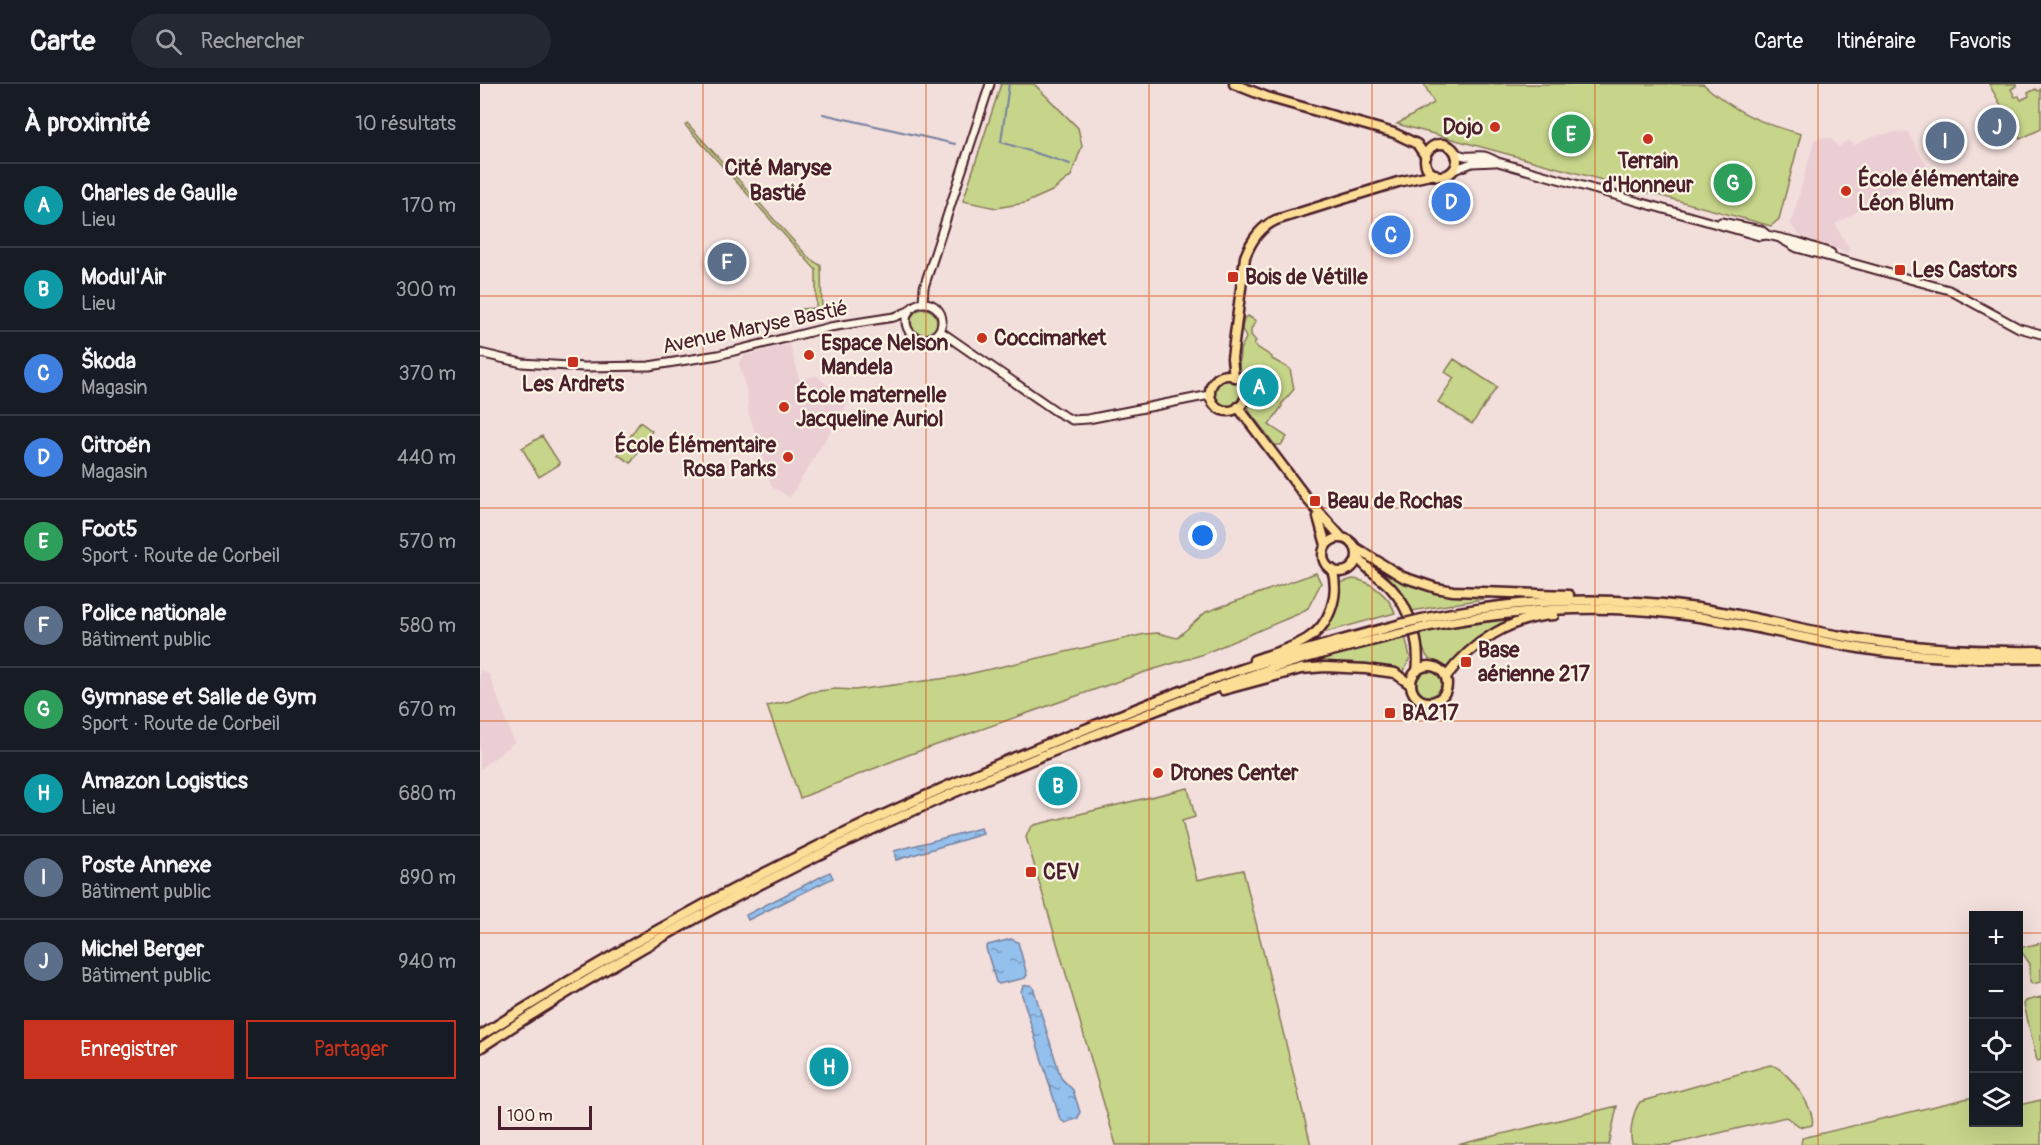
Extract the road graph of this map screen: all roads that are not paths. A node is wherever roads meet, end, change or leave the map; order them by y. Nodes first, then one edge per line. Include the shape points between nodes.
1 (990, 84) edge
2 (1234, 84) edge
3 (1394, 133) junction
4 (1434, 146) junction
5 (1455, 152) junction
6 (1426, 160) junction
7 (1498, 162) junction
8 (1454, 170) junction
9 (1435, 174) junction
10 (1398, 182) junction
11 (922, 303) junction
12 (909, 311) junction
13 (894, 317) junction
14 (906, 322) junction
15 (940, 331) junction
16 (2041, 334) edge
17 (480, 353) edge
18 (1230, 376) junction
19 (1210, 395) junction
20 (1238, 407) junction
21 (1308, 500) junction
22 (1342, 538) junction
23 (1326, 545) junction
24 (1356, 552) junction
25 (1332, 569) junction
26 (1349, 569) junction
27 (1376, 576) junction
28 (1625, 601) junction
29 (1592, 608) junction
30 (1423, 623) junction
31 (1402, 629) junction
32 (1418, 648) junction
33 (2041, 651) edge
34 (2041, 658) edge
35 (1432, 666) junction
36 (1417, 671) junction
37 (1446, 676) junction
38 (1411, 685) junction
39 (1207, 691) junction
40 (1047, 744) junction
41 (480, 1036) edge
42 (480, 1048) edge

1 - 11 street
2 - 3 main road
3 - 4 main road
3 - 6 main road via 1417,144
4 - 5 main road via 1444,145
4 - 6 main road
5 - 7 street
5 - 8 main road
6 - 9 main road
6 - 10 main road via 1414,175
7 - 8 street via 1473,163
7 - 16 street via 1706,221 1761,230 1797,248 1949,290 2019,328
8 - 9 main road via 1445,175
9 - 10 main road
10 - 18 main road via 1276,220 1260,231 1245,257
11 - 12 street
11 - 15 street via 938,309
12 - 13 street, Avenue Maryse Bastié
12 - 14 street
13 - 14 street, Avenue Maryse Bastié
13 - 17 street, Avenue Maryse Bastié via 852,322 718,355 649,366 522,363
14 - 15 street via 911,333 919,338 928,339
15 - 19 street via 1072,420
18 - 19 main road via 1214,382
18 - 20 main road via 1242,382 1245,390
19 - 20 main road via 1219,408 1228,411
20 - 21 main road
21 - 22 main road
21 - 23 main road via 1321,522
22 - 23 main road
22 - 24 main road via 1350,541
23 - 25 main road via 1325,561
24 - 26 main road
24 - 27 main road
24 - 28 main road via 1403,577 1436,588 1616,597
25 - 26 main road
25 - 40 main road via 1334,602 1323,624 1306,640 1147,699
26 - 27 main road
27 - 32 main road via 1390,586 1403,605
28 - 30 main road via 1516,604 1450,613
28 - 33 main road via 1720,611 1909,646
29 - 30 main road via 1511,612
29 - 34 main road via 1699,616 1909,655
29 - 37 main road via 1587,614 1530,618 1498,631 1456,663
30 - 31 main road, bridge
31 - 39 main road
31 - 40 main road via 1323,645 1242,669
32 - 35 main road
32 - 36 main road
35 - 36 main road
35 - 37 main road
36 - 38 main road
37 - 38 main road via 1447,690 1431,702 1418,699
38 - 39 main road via 1395,673 1325,667
39 - 42 main road via 886,822 670,933
40 - 41 main road via 862,824 748,881 588,969

